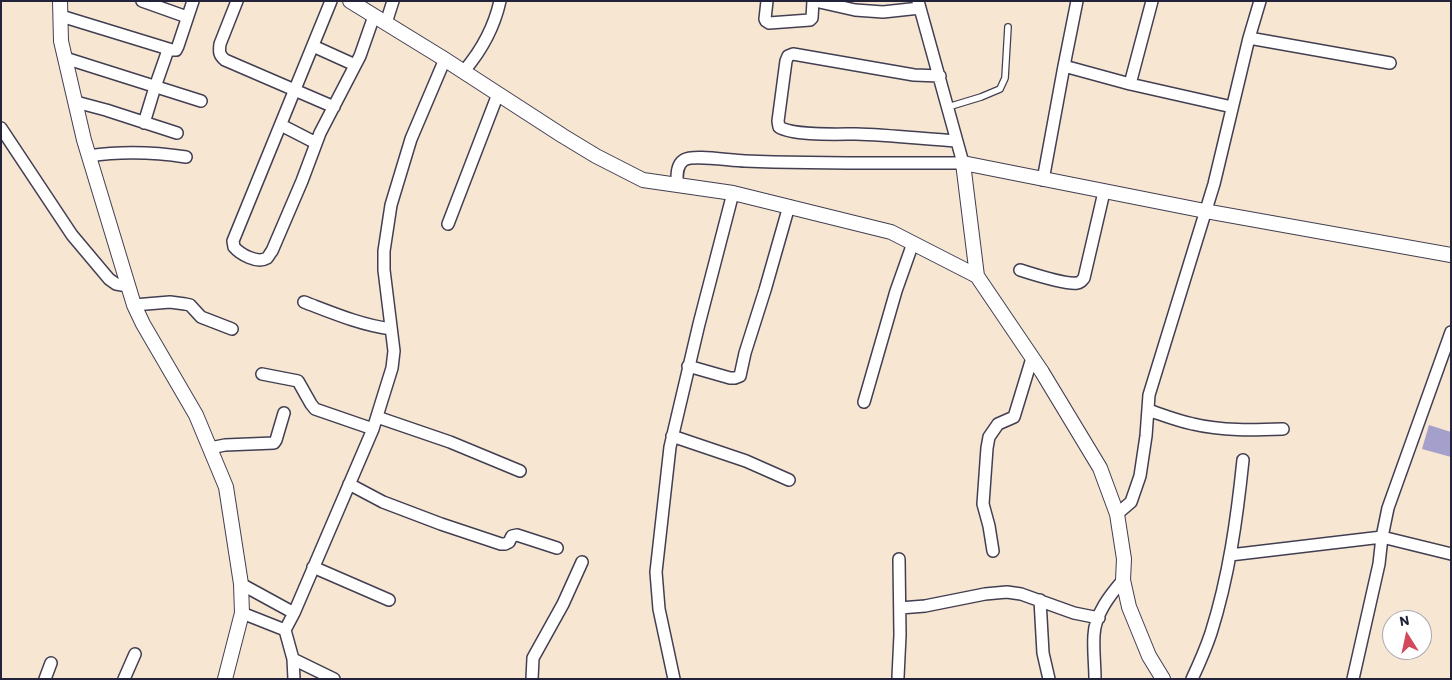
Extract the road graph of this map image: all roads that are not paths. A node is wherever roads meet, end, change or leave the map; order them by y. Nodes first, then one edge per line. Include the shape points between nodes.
1 (60, 1) edge
2 (142, 1) edge
3 (193, 1) edge
4 (237, 1) edge
5 (331, 1) edge
6 (350, 1) edge
7 (392, 1) edge
8 (500, 1) edge
9 (767, 1) edge
10 (814, 1) edge
11 (1077, 1) edge
12 (1152, 1) edge
13 (1260, 1) edge
14 (919, 5) edge
15 (61, 16) junction
16 (187, 17) junction
17 (380, 19) junction
18 (1008, 27) dead end
19 (1249, 38) junction
20 (313, 46) junction
21 (168, 50) junction
22 (65, 58) junction
23 (445, 59) junction
24 (471, 62) junction
25 (1390, 63) dead end
26 (355, 64) junction
27 (1064, 66) junction
28 (940, 76) junction
29 (1130, 84) junction
30 (155, 87) junction
31 (296, 91) junction
32 (498, 94) junction
33 (201, 101) dead end
34 (76, 102) junction
35 (334, 106) junction
36 (948, 107) junction
37 (1232, 107) junction
38 (144, 123) junction
39 (281, 126) junction
40 (1, 128) edge
41 (177, 133) dead end
42 (957, 141) junction
43 (316, 143) junction
44 (89, 156) junction
45 (186, 157) dead end
46 (963, 163) junction
47 (677, 175) junction
48 (1043, 180) junction
49 (1104, 192) junction
50 (733, 193) junction
51 (789, 206) junction
52 (1205, 212) junction
53 (448, 224) dead end
54 (913, 244) junction
55 (1451, 255) edge
56 (1020, 270) dead end
57 (977, 276) junction
58 (128, 286) junction
59 (304, 302) dead end
60 (134, 305) junction
61 (232, 329) dead end
62 (391, 329) junction
63 (1450, 336) edge
64 (1032, 358) junction
65 (688, 366) junction
66 (262, 374) dead end
67 (864, 402) dead end
68 (1148, 410) junction
69 (284, 413) dead end
70 (377, 417) junction
71 (373, 429) junction
72 (1283, 429) dead end
73 (672, 436) junction
74 (210, 448) junction
75 (1243, 460) dead end
76 (520, 471) dead end
77 (789, 480) dead end
78 (349, 484) junction
79 (1117, 514) junction
80 (1382, 537) junction
81 (558, 548) dead end
82 (993, 551) dead end
83 (1451, 554) edge
84 (1230, 555) junction
85 (898, 559) dead end
86 (582, 562) dead end
87 (313, 567) junction
88 (1123, 580) junction
89 (241, 584) junction
90 (389, 600) dead end
91 (1040, 600) junction
92 (900, 608) junction
93 (242, 612) junction
94 (294, 613) junction
95 (1099, 618) junction
96 (285, 630) junction
97 (135, 654) dead end
98 (293, 659) junction
99 (51, 663) dead end
100 (898, 677) dead end
101 (45, 679) edge
102 (124, 679) edge
103 (225, 679) edge
104 (294, 679) edge
105 (334, 679) edge
106 (532, 679) edge
107 (674, 679) edge
108 (1049, 679) edge
109 (1095, 679) edge
110 (1163, 679) edge
111 (1192, 679) edge
112 (1353, 679) edge

1 - 15 street
2 - 16 street
3 - 16 street
4 - 31 street via 220,44 220,56
5 - 20 street
6 - 17 street
7 - 17 street
8 - 24 street via 488,36
9 - 10 street via 765,19 769,23 810,20
10 - 14 street via 883,12
11 - 27 street
12 - 29 street
13 - 19 street
14 - 28 street
15 - 21 street
15 - 22 street
16 - 21 street via 176,50
17 - 23 street
17 - 26 street
18 - 36 lane via 1005,78 1000,89
19 - 25 street
19 - 37 street
20 - 26 street
20 - 31 street
21 - 30 street
22 - 30 street
22 - 34 street
23 - 24 street
23 - 62 street via 411,139 391,205 384,270
24 - 32 street
26 - 35 street
27 - 29 street
27 - 48 street
28 - 36 street
28 - 42 street via 914,75 793,54 786,61 779,127 790,131
29 - 37 street
30 - 33 street
30 - 38 street
31 - 35 street
31 - 39 street
32 - 47 street via 596,156 643,180
32 - 53 street
34 - 38 street
34 - 44 street
35 - 43 street
36 - 42 street
37 - 52 street
38 - 41 street
39 - 43 street
39 - 43 street via 234,241 239,253 260,260 267,258 272,251
40 - 58 street via 72,235 109,279
42 - 46 street
44 - 45 street via 136,152
44 - 58 street
46 - 47 street via 839,164 691,158 683,161
46 - 48 street
46 - 57 street
47 - 50 street
48 - 49 street
49 - 52 street
49 - 56 street via 1081,281 1063,281
50 - 51 street
50 - 65 street
51 - 54 street via 891,232
51 - 65 street via 744,353 740,376 730,378
52 - 55 street
52 - 68 street via 1149,395
54 - 57 street
54 - 67 street
57 - 64 street
58 - 60 street
59 - 62 street via 356,321
60 - 61 street via 170,302 190,305 207,319
60 - 74 street via 196,415
62 - 70 street via 392,368
63 - 80 street via 1388,508
64 - 79 street via 1100,468
64 - 82 street via 1014,417 998,424 989,437 982,504
65 - 73 street
66 - 71 street via 298,381 315,409
68 - 72 street via 1211,427
68 - 79 street via 1140,476 1131,502
69 - 74 street via 274,444
70 - 71 street
70 - 76 street
71 - 78 street
73 - 77 street via 746,461
73 - 107 street via 656,572
74 - 89 street via 226,487
75 - 84 street
78 - 81 street via 383,502 501,544 517,535
78 - 87 street
79 - 88 street via 1124,559
80 - 83 street
80 - 84 street
80 - 112 street via 1380,564
84 - 111 street via 1211,634
85 - 92 street
86 - 106 street via 533,658
87 - 90 street
87 - 94 street
88 - 95 street
88 - 110 street via 1129,607 1149,656
89 - 93 street
89 - 94 street
91 - 92 street via 1007,592
91 - 95 street
91 - 108 street via 1042,653
92 - 100 street
93 - 96 street
93 - 103 street
94 - 96 street
95 - 109 street via 1094,633
96 - 98 street
97 - 102 street
98 - 104 street
98 - 105 street
99 - 101 street

